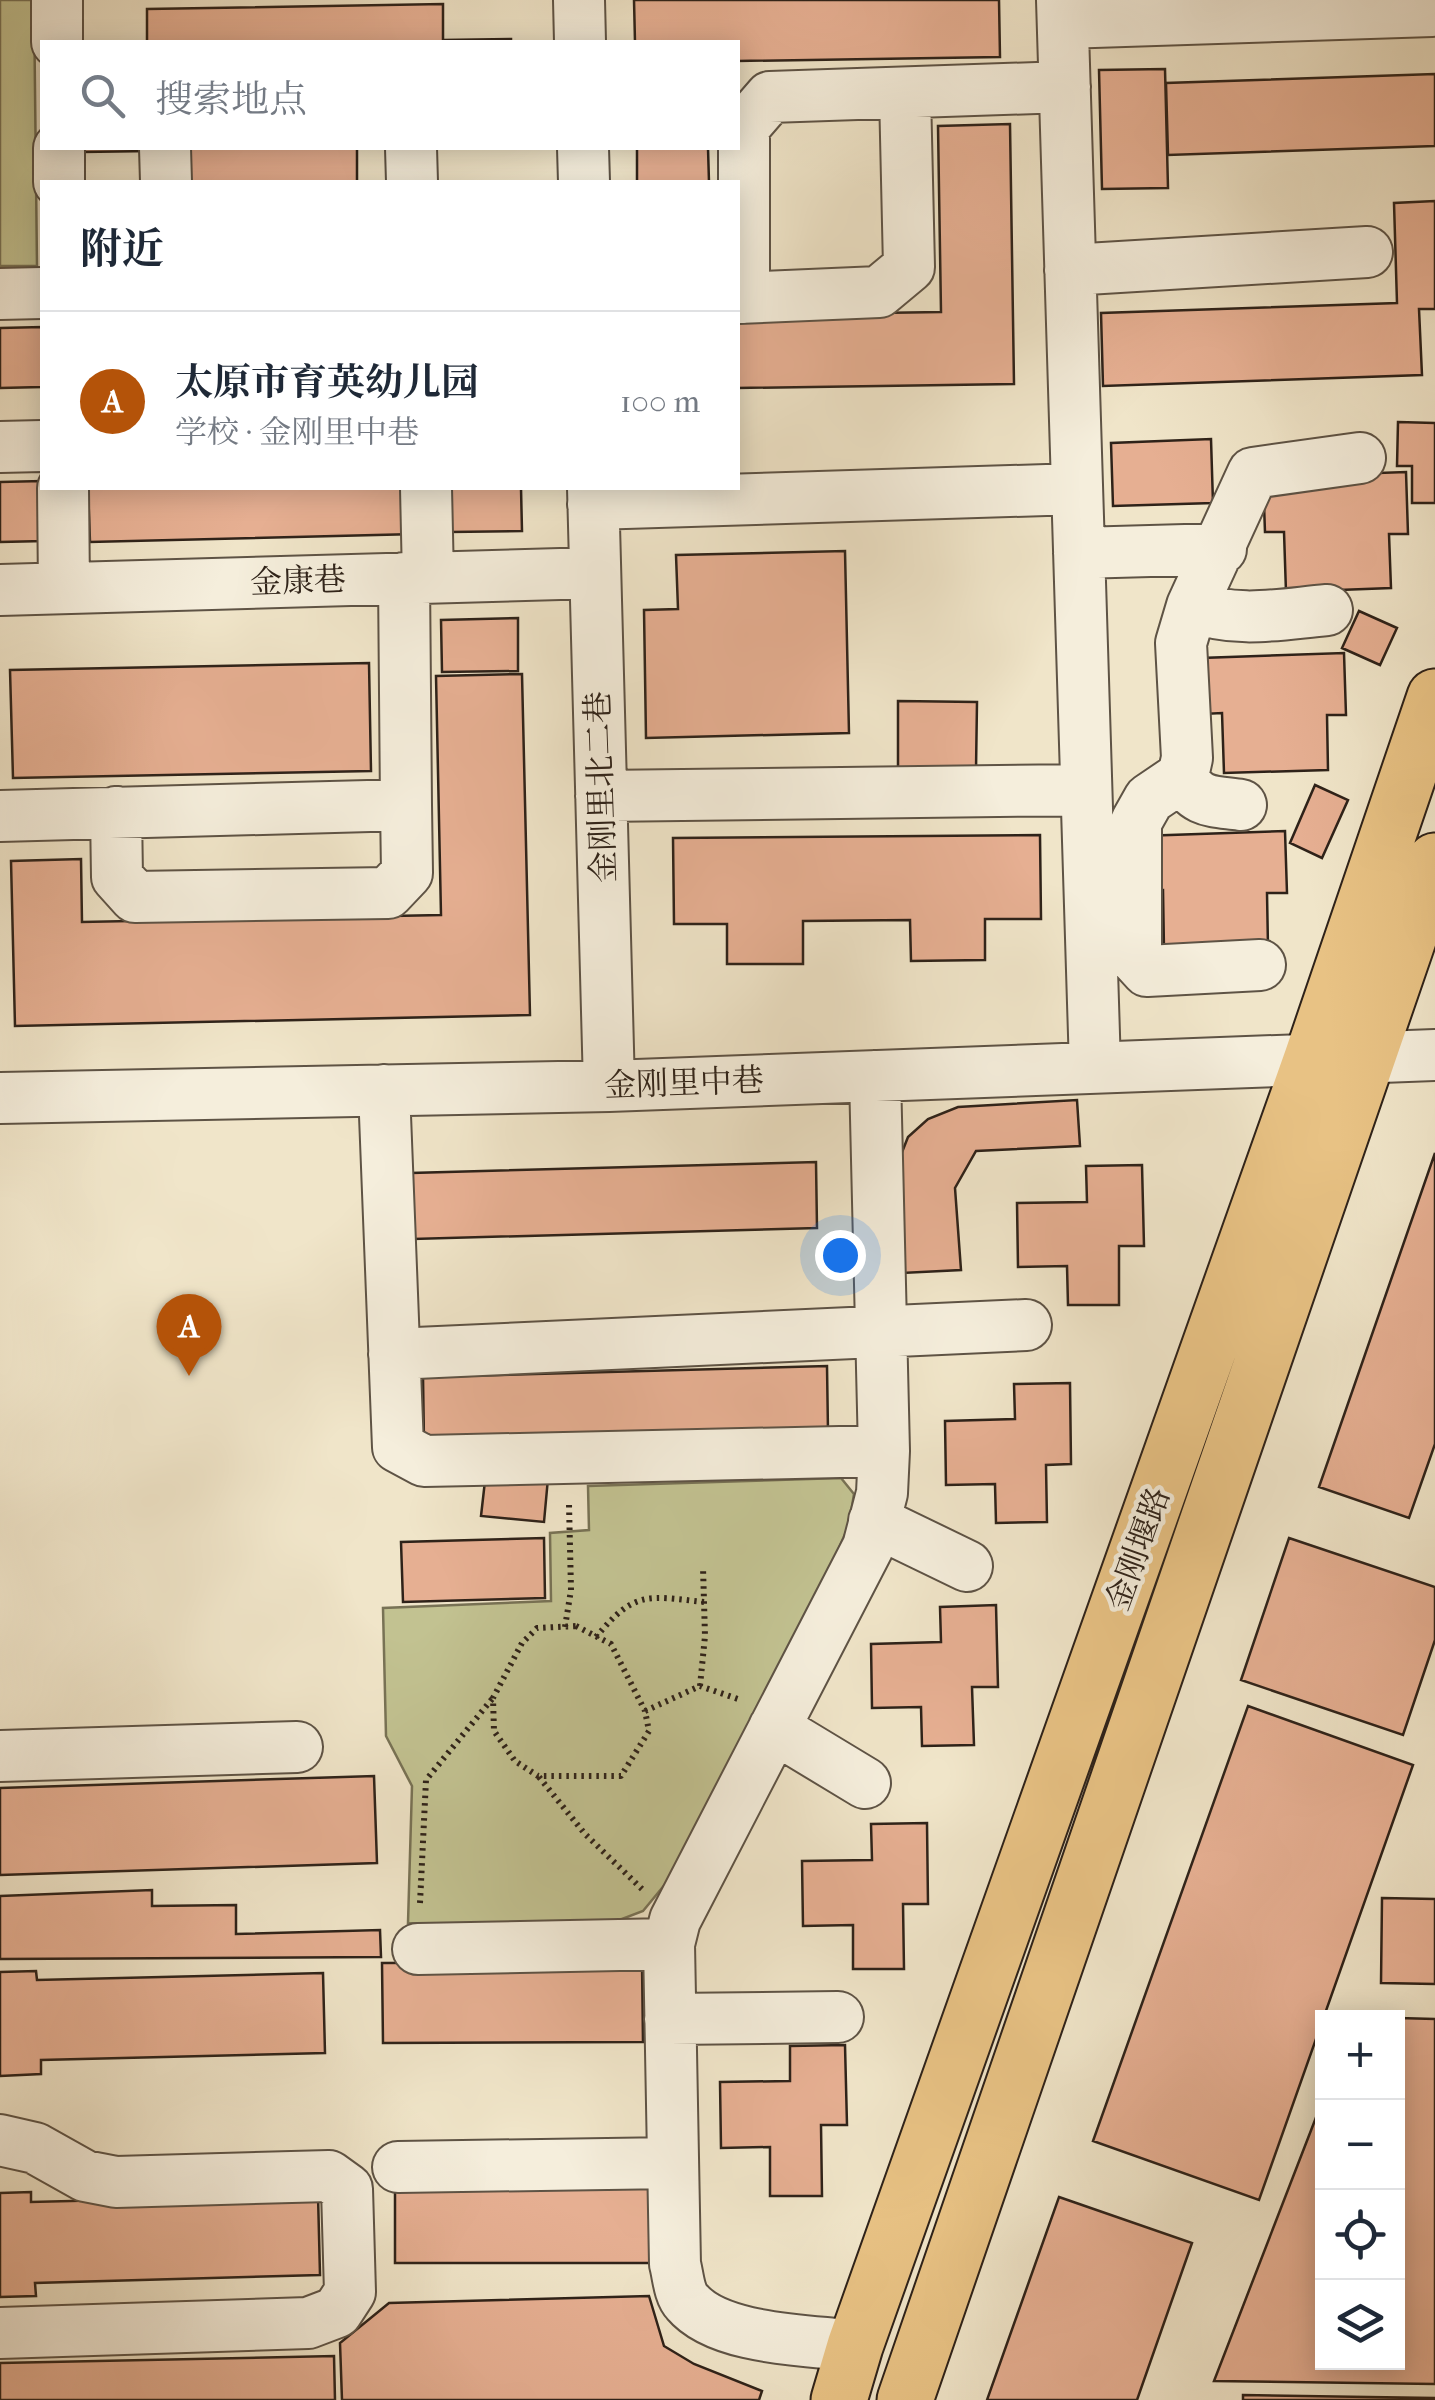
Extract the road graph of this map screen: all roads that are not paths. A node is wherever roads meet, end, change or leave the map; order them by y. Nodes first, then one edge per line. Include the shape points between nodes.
1 (57, 0) edge
2 (579, 0) edge
3 (1062, 11) edge
4 (1432, 11) dead end
5 (57, 40) edge
6 (580, 40) edge
7 (1064, 87) junction
8 (906, 93) junction
9 (58, 150) edge
10 (165, 150) edge
11 (411, 150) edge
12 (583, 150) edge
13 (59, 180) edge
14 (166, 180) edge
15 (412, 180) edge
16 (584, 180) edge
17 (1367, 252) dead end
18 (1070, 270) junction
19 (40, 293) edge
20 (0, 294) edge
21 (741, 298) edge
22 (40, 446) edge
23 (0, 447) edge
24 (1360, 458) dead end
25 (62, 490) edge
26 (426, 490) edge
27 (1077, 490) junction
28 (593, 496) edge
29 (1221, 549) junction
30 (1079, 553) junction
31 (595, 573) junction
32 (416, 578) junction
33 (64, 588) junction
34 (0, 590) edge
35 (1192, 606) junction
36 (1326, 610) dead end
37 (1435, 697) edge
38 (1183, 776) junction
39 (1086, 790) junction
40 (601, 796) junction
41 (406, 805) junction
42 (1241, 805) dead end
43 (116, 812) junction
44 (0, 816) edge
45 (1435, 861) edge
46 (1260, 965) dead end
47 (1435, 1055) edge
48 (1368, 1057) junction
49 (1312, 1058) junction
50 (1094, 1067) junction
51 (875, 1076) junction
52 (609, 1086) junction
53 (384, 1090) junction
54 (0, 1098) edge
55 (1026, 1325) dead end
56 (881, 1332) junction
57 (394, 1354) junction
58 (884, 1450) junction
59 (874, 1521) junction
60 (967, 1566) dead end
61 (778, 1721) junction
62 (297, 1747) dead end
63 (0, 1756) edge
64 (865, 1783) dead end
65 (672, 1932) junction
66 (418, 1949) road end
67 (838, 2017) dead end
68 (670, 2019) junction
69 (0, 2140) edge
70 (673, 2164) junction
71 (398, 2167) dead end
72 (0, 2333) edge
73 (855, 2346) junction
74 (839, 2400) edge
75 (906, 2400) edge

1 - 5 street
2 - 6 street
3 - 4 street
3 - 7 street
7 - 8 street
7 - 18 street
8 - 21 street via 770,98 744,127
8 - 21 street via 909,267 879,292
9 - 13 street
10 - 14 street
11 - 15 street
12 - 16 street
17 - 18 street
18 - 27 street
19 - 20 street
22 - 23 street
24 - 29 street via 1253,473
25 - 33 street
26 - 32 street
27 - 28 street
27 - 30 street
28 - 31 street, 金刚里北二巷
29 - 30 street
29 - 35 street
30 - 39 street
31 - 32 street, 金康巷
31 - 40 street, 金刚里北二巷
32 - 33 street, 金康巷
32 - 41 street
33 - 34 street, 金康巷
35 - 36 street via 1238,618
35 - 38 street via 1182,643
37 - 49 main road, 金刚堰路
38 - 42 street via 1205,800
38 - 46 street via 1149,799 1136,822 1136,959 1147,971
39 - 40 street
39 - 50 street
40 - 52 street, 金刚里北二巷
41 - 43 street
41 - 43 street via 407,873 388,892 368,893 135,897 116,877
43 - 44 street
45 - 48 main road
47 - 48 street, 金刚里中巷
48 - 49 street, 金刚里中巷
48 - 75 main road
49 - 50 street, 金刚里中巷
49 - 73 main road, 金刚堰路
50 - 51 street, 金刚里中巷
51 - 52 street, 金刚里中巷
51 - 56 street
52 - 53 street, 金刚里中巷
53 - 54 street, 金刚里中巷
53 - 57 street
55 - 56 street
56 - 57 street
56 - 58 street
57 - 58 street via 398,1447 424,1461
58 - 59 street
59 - 60 street
59 - 61 street via 868,1547
61 - 64 street
61 - 65 street
62 - 63 street
65 - 66 street
65 - 68 street
67 - 68 street
68 - 70 street
69 - 72 street via 116,2182 329,2176 348,2189 350,2292 338,2312 308,2324
70 - 71 street
70 - 73 street via 674,2264 684,2300 712,2321 742,2331
73 - 74 main road, 金刚堰路

